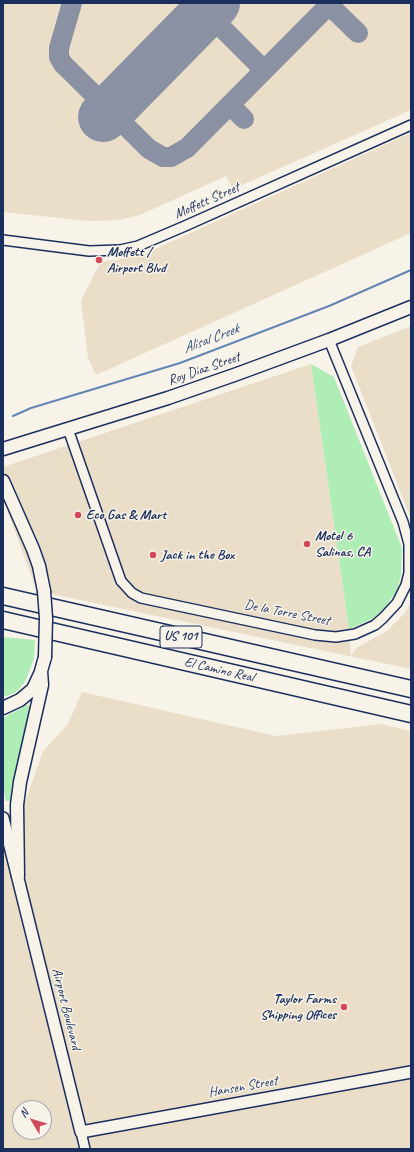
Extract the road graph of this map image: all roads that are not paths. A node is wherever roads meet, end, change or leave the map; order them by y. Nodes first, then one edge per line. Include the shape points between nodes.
1 (411, 125) edge
2 (3, 240) edge
3 (411, 307) edge
4 (329, 340) junction
5 (68, 429) junction
6 (3, 449) edge
7 (3, 481) edge
8 (3, 596) edge
9 (3, 620) edge
10 (3, 629) edge
11 (106, 644) junction
12 (41, 671) junction
13 (360, 677) junction
14 (411, 680) edge
15 (411, 689) edge
16 (5, 706) edge
17 (411, 714) edge
18 (3, 818) edge
19 (18, 876) junction
20 (411, 1072) edge
21 (81, 1132) junction
22 (85, 1149) edge

1 - 2 street, Moffett Street via 138,246 120,250 89,250
3 - 4 main road, Roy Diaz Street
4 - 5 main road, Roy Diaz Street via 168,398
4 - 5 street, De la Torre Street via 400,515 409,544 409,573 397,603 375,625 355,634 336,637 315,635 141,598 132,593 120,581
5 - 6 main road, Roy Diaz Street
7 - 12 main road, Airport Boulevard, bridge via 39,566 46,618 45,657
8 - 13 highway, El Camino Real / US 101
9 - 11 highway, El Camino Real / US 101
10 - 11 highway
11 - 17 highway, El Camino Real / US 101
12 - 16 main road via 33,689 20,700
12 - 19 main road, Airport Boulevard via 42,685 20,782
13 - 14 highway via 388,676
13 - 15 highway, El Camino Real / US 101
18 - 19 street, Airport Boulevard
19 - 21 street, Airport Boulevard
20 - 21 street, Hansen Street
21 - 22 street, Airport Boulevard

